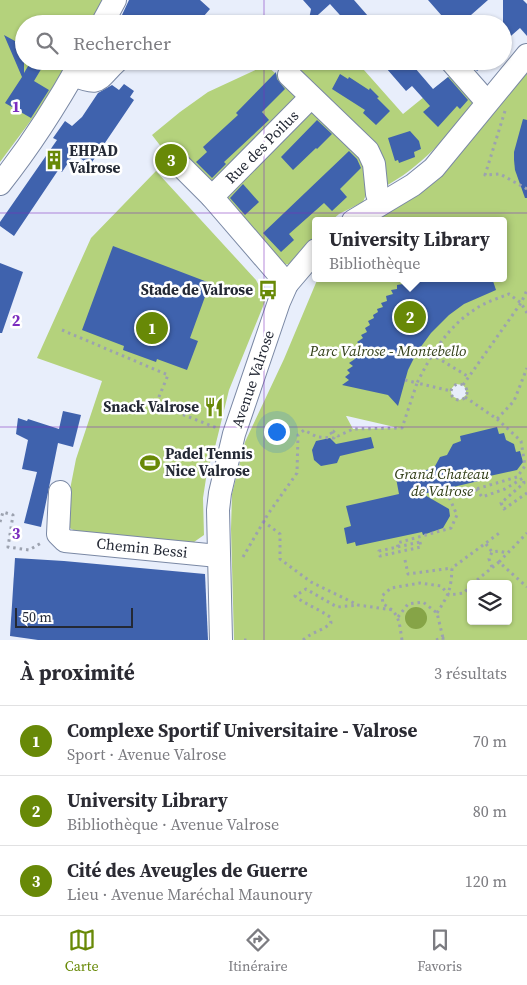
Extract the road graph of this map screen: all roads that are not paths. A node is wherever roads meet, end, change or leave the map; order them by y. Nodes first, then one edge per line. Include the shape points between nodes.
1 (115, 0) edge
2 (107, 15) edge
3 (527, 55) edge
4 (76, 70) edge
5 (79, 70) edge
6 (109, 70) edge
7 (460, 70) edge
8 (289, 75) dead end
9 (311, 97) junction
10 (494, 104) junction
11 (180, 165) dead end
12 (0, 184) edge
13 (212, 198) junction
14 (382, 204) junction
15 (360, 217) edge
16 (312, 255) edge
17 (287, 284) junction
18 (60, 492) dead end
19 (218, 556) junction
20 (222, 640) edge

1 - 2 street
3 - 10 street
4 - 12 street
5 - 6 street via 90,82 100,80
7 - 10 street
8 - 9 street
9 - 13 street, Rue des Poilus
9 - 14 street via 368,151
10 - 14 street via 434,168 413,186
11 - 13 street
13 - 17 street
14 - 15 street
16 - 17 street, Avenue Valrose
17 - 19 street, Avenue Valrose via 224,471 218,502
18 - 19 street, Chemin Bessi via 58,534 66,541
19 - 20 street, Avenue Valrose

